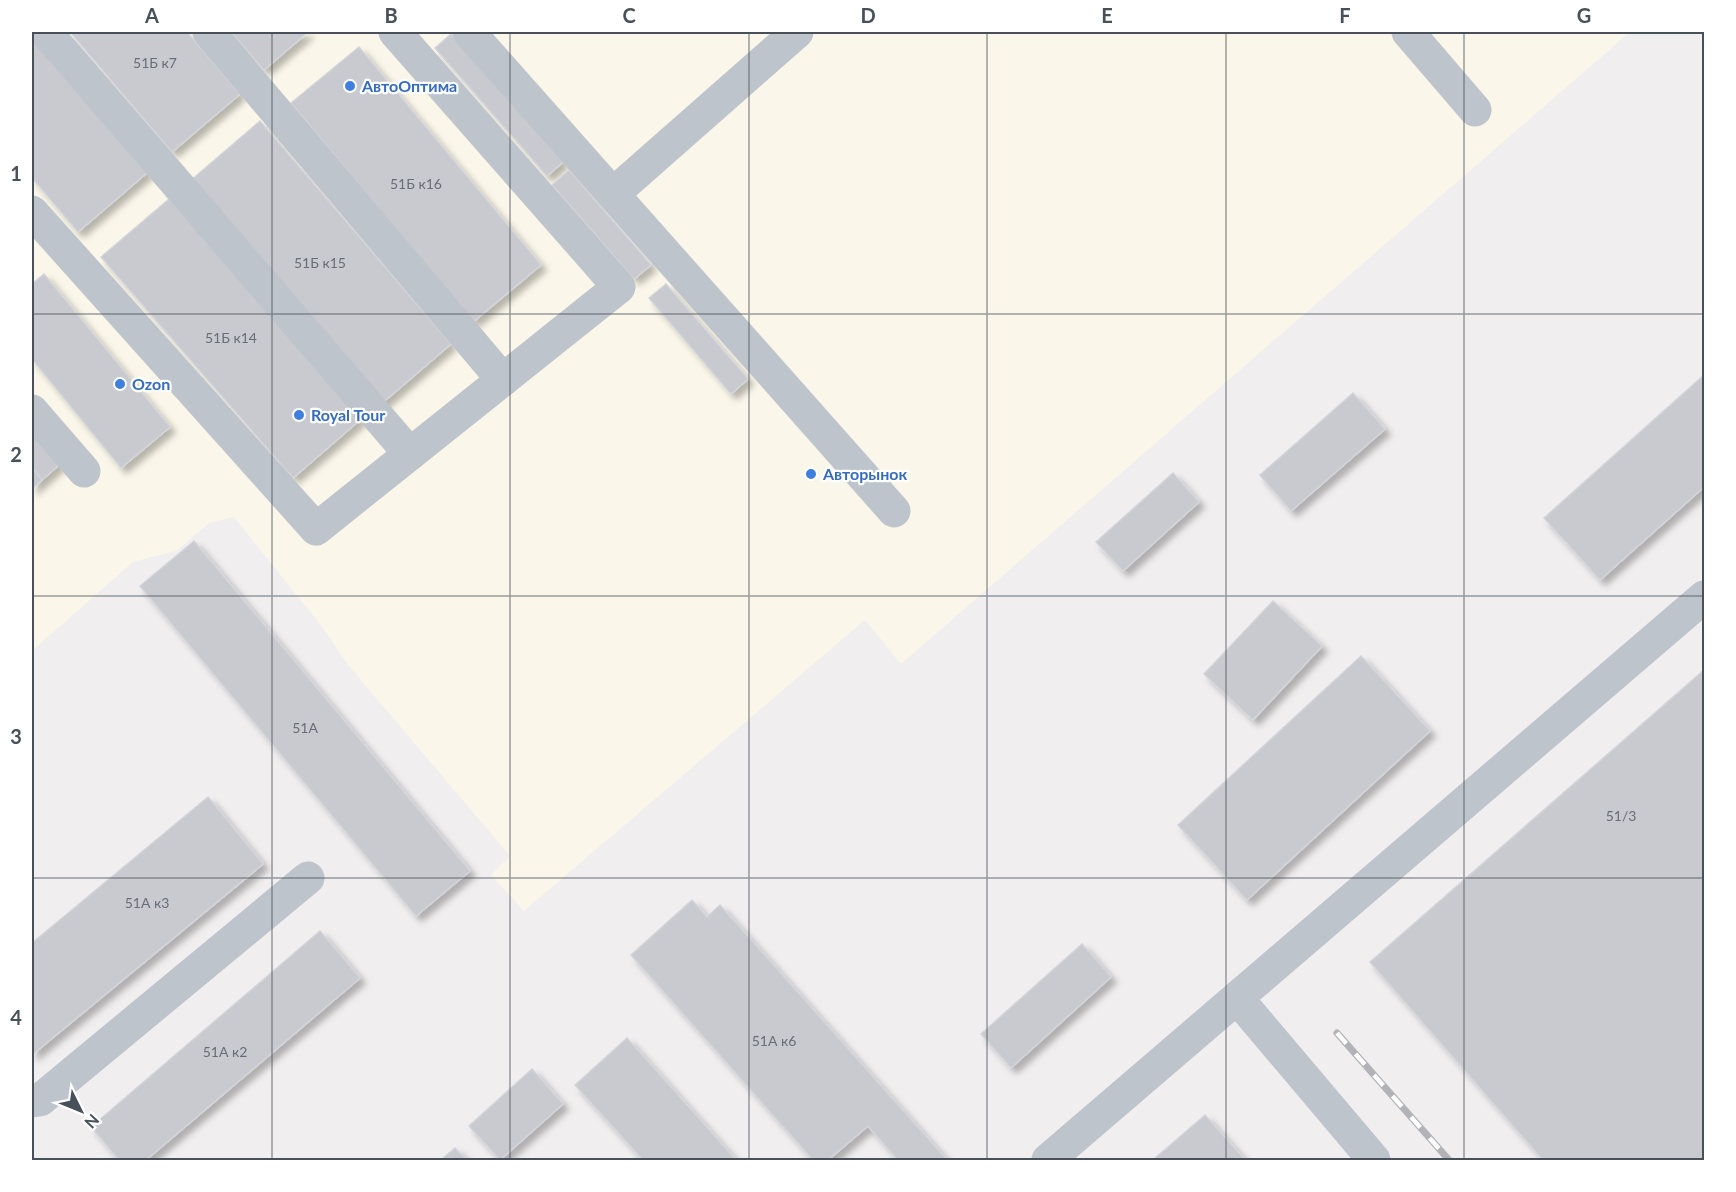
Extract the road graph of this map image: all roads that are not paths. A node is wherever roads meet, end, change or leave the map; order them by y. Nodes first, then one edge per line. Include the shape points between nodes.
1 (46, 32) edge
2 (209, 32) edge
3 (395, 32) edge
4 (469, 32) edge
5 (798, 32) edge
6 (1408, 32) edge
7 (1474, 110) dead end
8 (613, 194) junction
9 (32, 212) edge
10 (503, 380) junction
11 (32, 411) edge
12 (410, 454) junction
13 (84, 471) dead end
14 (894, 511) dead end
15 (1704, 597) edge
16 (308, 878) dead end
17 (1237, 998) junction
18 (32, 1101) edge
19 (1048, 1161) edge
20 (1374, 1161) edge

1 - 12 lane
2 - 10 lane
3 - 10 lane via 619,287
4 - 8 lane
5 - 8 lane
6 - 7 lane
8 - 14 lane
9 - 12 lane via 316,529
10 - 12 lane
11 - 13 lane
15 - 17 lane
16 - 18 lane via 40,1100
17 - 19 lane
17 - 20 lane

